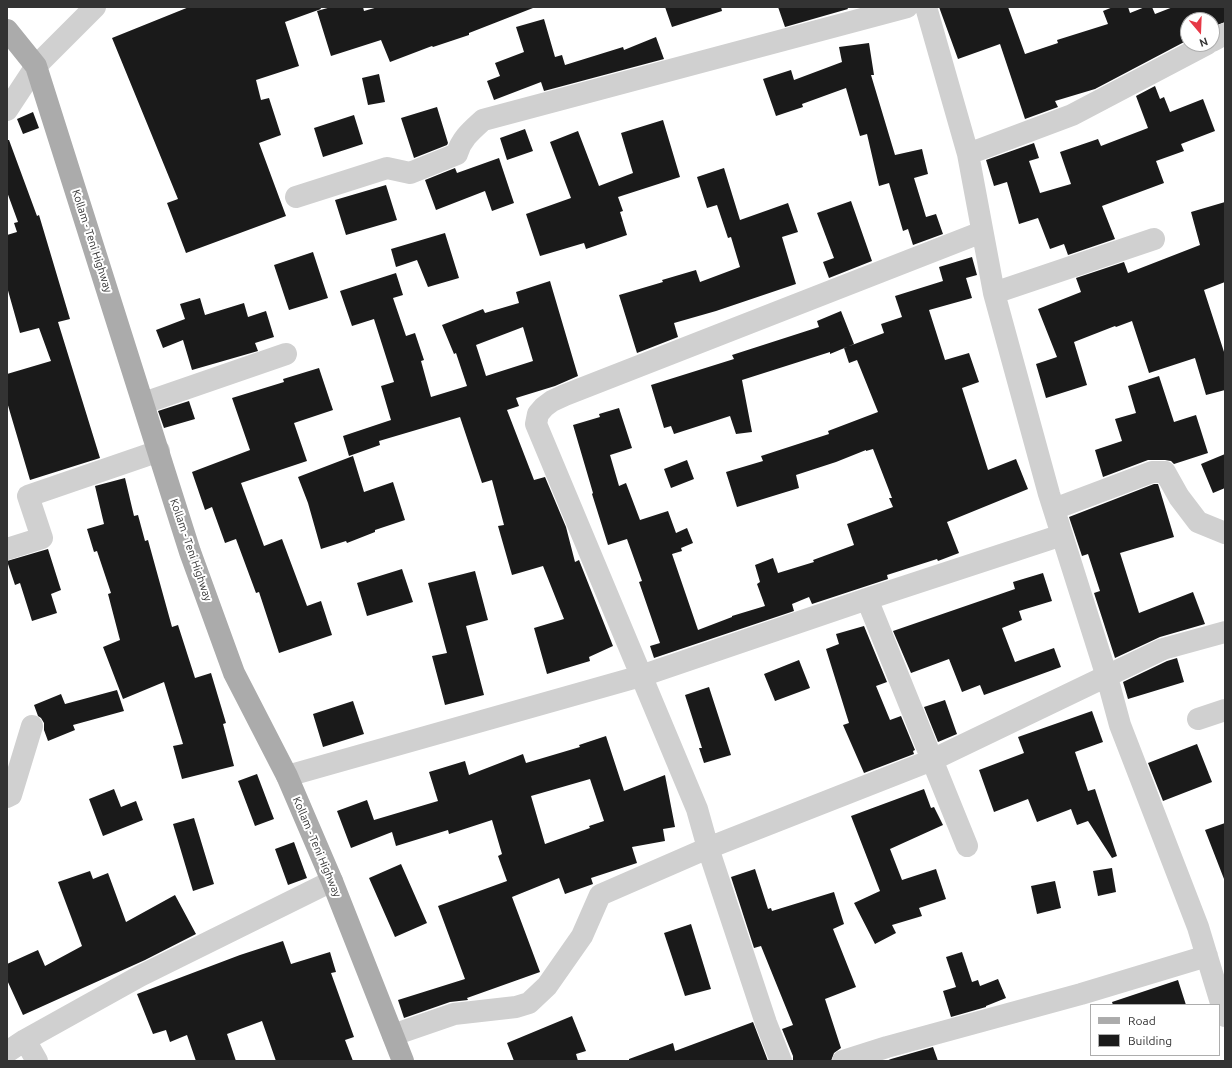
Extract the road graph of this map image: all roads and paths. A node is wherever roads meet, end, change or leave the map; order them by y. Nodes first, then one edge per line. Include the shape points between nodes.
1 (95, 7) edge
2 (907, 7) edge
3 (926, 7) edge
4 (7, 30) edge
5 (1192, 52) edge
6 (36, 66) junction
7 (7, 110) edge
8 (968, 154) junction
9 (296, 197) dead end
10 (982, 232) junction
11 (1154, 239) dead end
12 (994, 293) junction
13 (286, 354) dead end
14 (144, 403) junction
15 (159, 451) junction
16 (1054, 509) junction
17 (1225, 533) edge
18 (1062, 535) junction
19 (7, 549) edge
20 (867, 599) junction
21 (1225, 632) edge
22 (641, 676) junction
23 (1107, 676) junction
24 (1225, 710) edge
25 (1198, 719) dead end
26 (32, 726) dead end
27 (932, 760) junction
28 (287, 776) junction
29 (7, 797) edge
30 (967, 846) dead end
31 (708, 848) junction
32 (332, 881) junction
33 (1207, 956) junction
34 (1225, 1016) edge
35 (393, 1035) junction
36 (25, 1040) junction
37 (7, 1052) edge
38 (37, 1061) edge
39 (403, 1061) edge
40 (781, 1061) edge
41 (843, 1061) edge

1 - 6 street
2 - 9 street via 484,120 468,133 456,154 410,173 387,168
3 - 8 street
4 - 6 main road, Kollam - Teni Highway
5 - 8 street via 1072,116
6 - 7 street
6 - 14 main road, Kollam - Teni Highway
8 - 10 street
10 - 12 street
10 - 22 street via 565,395 552,401 538,414 536,424
11 - 12 street
12 - 16 street
13 - 14 street
14 - 15 main road, Kollam - Teni Highway
15 - 19 street via 28,496 42,538
15 - 28 main road, Kollam - Teni Highway via 190,552 234,673
16 - 17 street via 1152,472 1165,472 1179,497 1198,522
16 - 18 street
18 - 20 street
18 - 23 street
20 - 22 street
20 - 27 street
21 - 23 street via 1163,649
22 - 28 street
22 - 31 street via 697,809
23 - 27 street
23 - 33 street via 1120,725
24 - 25 street
26 - 29 street via 11,795
27 - 30 street
27 - 31 street
28 - 32 main road, Kollam - Teni Highway
31 - 35 street via 600,895 582,936 547,986 530,1003 454,1014
31 - 40 street
32 - 35 main road, Kollam - Teni Highway
32 - 36 street via 140,976
33 - 34 street
33 - 41 street
35 - 39 main road, Kollam - Teni Highway
36 - 37 street
36 - 38 street

